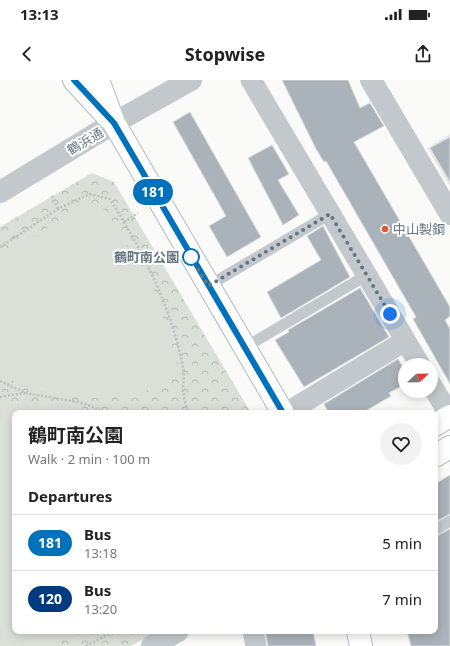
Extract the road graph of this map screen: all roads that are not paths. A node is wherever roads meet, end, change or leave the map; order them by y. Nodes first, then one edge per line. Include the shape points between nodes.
1 (74, 80) edge
2 (98, 80) edge
3 (191, 80) edge
4 (251, 80) edge
5 (371, 80) edge
6 (114, 123) junction
7 (0, 192) edge
8 (330, 214) junction
9 (450, 214) edge
10 (367, 275) junction
11 (208, 286) junction
12 (405, 341) junction
13 (244, 348) junction
14 (416, 358) edge
15 (438, 396) edge
16 (281, 410) edge
17 (291, 410) edge
18 (450, 416) edge
19 (438, 423) edge
20 (450, 447) edge
21 (438, 454) edge
22 (450, 521) edge
23 (438, 528) edge
24 (173, 634) edge
25 (254, 634) edge
26 (359, 634) edge
27 (152, 646) edge
28 (256, 646) edge
29 (361, 646) edge

1 - 6 main road
2 - 6 main road
3 - 6 street, 鶴浜通
4 - 8 street
5 - 9 street
6 - 7 street, 鶴浜通
6 - 11 main road
8 - 10 street
8 - 11 lane
10 - 12 street
10 - 13 lane
11 - 13 main road
12 - 14 street
12 - 17 street
13 - 16 main road
15 - 18 street
18 - 19 main road
20 - 21 main road
22 - 23 lane
24 - 27 street
25 - 28 street
26 - 29 main road

